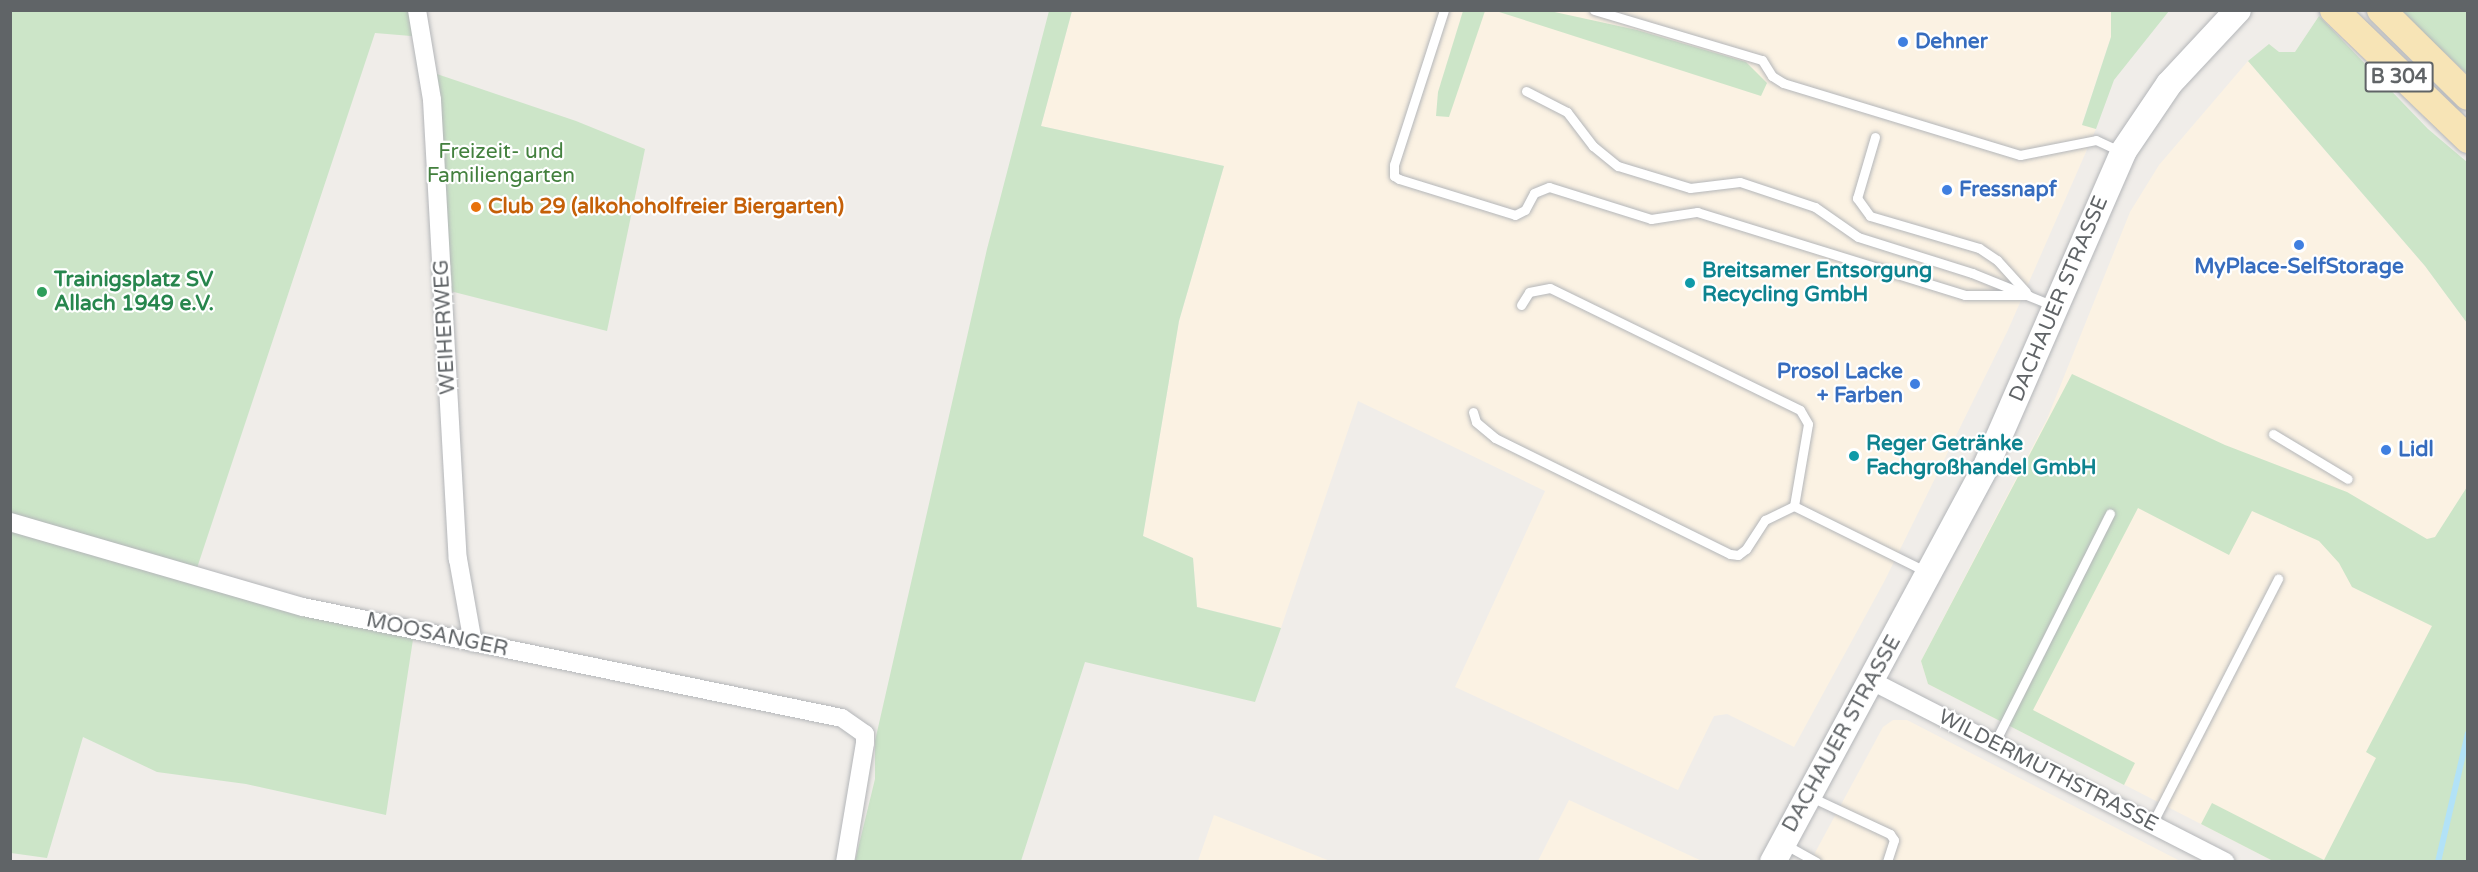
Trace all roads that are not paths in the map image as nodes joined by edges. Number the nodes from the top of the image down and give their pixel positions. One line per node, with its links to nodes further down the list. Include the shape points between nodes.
1 (417, 10): 23 (street, WEIHERWEG, via 432,100 458,559)
2 (1444, 10): 12 (lane, via 1394,165 1394,176 1399,179 1515,215 1525,210 1534,194 1549,187 1651,219 1697,212 1965,295)
3 (1594, 10): 11 (lane, via 1762,60 1772,76 1783,83 2020,155 2096,140)
4 (2238, 10): 11 (main road, DACHAUER STRASSE, via 2169,84)
5 (2334, 10): 10 (main road, B 304)
6 (2381, 10): 8 (main road, B 304)
7 (1526, 91): 12 (lane, via 1568,112 1593,146 1618,166 1690,188 1740,182 1815,207 1858,237)
8 (2468, 96)
9 (1875, 137): 12 (lane, via 1857,198 1870,216 1979,248 1997,260)
10 (2468, 140)
11 (2123, 152): 14 (main road, DACHAUER STRASSE)
12 (2028, 295): 14 (lane)
13 (1521, 305): 18 (lane, via 1529,292 1550,288 1800,410 1808,424)
14 (2056, 307): 21 (main road, DACHAUER STRASSE, via 1987,464)
15 (1473, 412): 18 (lane, via 1476,422 1495,438 1730,554 1738,555 1746,549 1765,520)
16 (2273, 434): 17 (lane)
17 (2348, 479)
18 (1794, 506): 21 (lane)
19 (2110, 513): 25 (lane)
20 (10, 522): 23 (street, MOOSANGER, via 303,607)
21 (1929, 573): 24 (main road, DACHAUER STRASSE)
22 (2278, 579): 27 (lane)
23 (473, 643): 29 (street, MOOSANGER, via 856,724 865,734)
24 (1872, 681): 25 (street, WILDERMUTHSTRASSE); 26 (main road, DACHAUER STRASSE)
25 (1994, 744): 27 (street, WILDERMUTHSTRASSE)
26 (1809, 796): 28 (main road, DACHAUER STRASSE); 31 (lane, via 1890,834 1894,840)
27 (2152, 824): 32 (street, WILDERMUTHSTRASSE)
28 (1778, 852): 30 (lane)
29 (845, 861)
30 (1816, 861)
31 (1887, 861)
32 (2225, 861)

